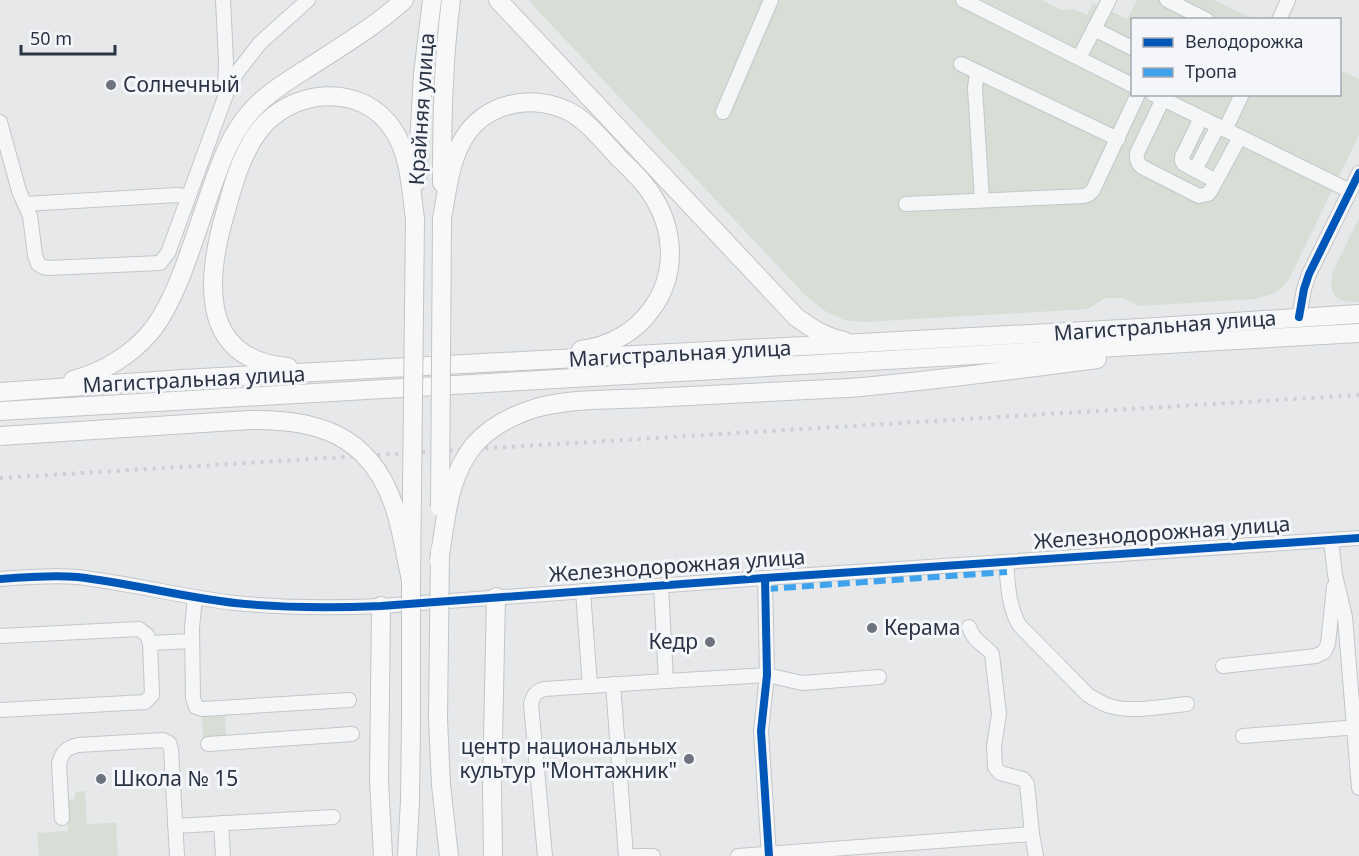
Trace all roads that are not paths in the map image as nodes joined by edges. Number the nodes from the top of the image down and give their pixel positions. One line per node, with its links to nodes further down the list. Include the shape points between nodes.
1 (223, 0): 22 (street)
2 (308, 0): 22 (street, via 260,43)
3 (404, 0): 48 (main road, via 374,25 281,85 241,123 221,161 174,291 141,341 112,364 93,373)
4 (432, 0): 40 (main road, Крайняя улица, via 423,74)
5 (451, 0): 39 (main road, Крайняя улица, via 442,100)
6 (498, 0): 45 (main road, via 796,317 823,334)
7 (771, 0): 25 (street)
8 (963, 0): 12 (street)
9 (1109, 0): 15 (street)
10 (1167, 0): 13 (street)
11 (1288, 0): 14 (street)
12 (990, 6): 17 (street)
13 (1203, 18)
14 (1280, 18)
15 (1094, 29): 16 (street); 17 (street)
16 (1131, 48)
17 (1079, 58): 20 (street)
18 (961, 64): 19 (street)
19 (980, 73): 30 (street); 36 (street, via 975,88)
20 (1131, 84)
21 (1137, 96): 30 (street)
22 (225, 97): 35 (street)
23 (1158, 97): 26 (street); 33 (street, via 1137,153 1138,164 1199,196 1208,194)
24 (1236, 97): 28 (street)
25 (723, 112)
26 (1201, 118): 28 (street); 31 (street, via 1182,157 1184,164)
27 (0, 122): 37 (street)
28 (1222, 128): 29 (street); 31 (street)
29 (1240, 137): 33 (street); 34 (street)
30 (1118, 139): 36 (street, via 1089,194)
31 (1196, 170): 33 (street)
32 (1359, 173): 34 (street)
33 (1216, 181)
34 (1350, 191): 42 (street, via 1310,274)
35 (188, 196): 37 (street); 37 (street, via 165,258 160,263 141,264 43,267 35,255)
36 (982, 200): 38 (street)
37 (25, 204)
38 (906, 204)
39 (442, 218): 46 (main road, via 449,177 461,142 472,127 509,104 540,102 573,114 586,124 644,184 663,217 668,236 669,268 663,292 645,318 620,338 597,348 521,355); 53 (main road, bridge)
40 (415, 219): 47 (main road, via 402,146 384,118 357,100 315,97 289,105 259,131 235,181 214,260 215,310 221,327 242,353 282,367 348,365); 58 (main road, bridge)
41 (1359, 315): 42 (main road, Магистральная улица)
42 (1299, 317): 45 (main road, Магистральная улица)
43 (1359, 333): 44 (main road, Магистральная улица)
44 (1224, 341): 49 (main road, Магистральная улица); 53 (main road, bridge, via 924,382 538,407 516,415 476,443 459,469 448,504)
45 (863, 344): 46 (main road, Магистральная улица)
46 (469, 365): 47 (main road, Магистральная улица)
47 (394, 369): 48 (main road, Магистральная улица)
48 (8, 391)
49 (0, 411)
50 (0, 436): 58 (main road, bridge, via 250,420 289,421 332,432 368,458 387,489)
51 (1359, 538): 52 (street, Железнодорожная улица)
52 (1331, 540): 54 (street, Железнодорожная улица); 55 (street)
53 (440, 561): 92 (main road, bridge, via 438,719)
54 (1006, 562): 56 (street, Железнодорожная улица); 75 (street, via 1014,618 1088,695 1099,702 1130,709)
55 (1335, 575): 68 (street, via 1329,644 1324,652); 77 (street, via 1346,617)
56 (765, 578): 59 (street, Железнодорожная улица); 69 (street)
57 (0, 579): 61 (street, Железнодорожная улица, via 75,577)
58 (411, 580): 91 (main road, bridge)
59 (661, 586): 60 (street, Железнодорожная улица); 71 (street)
60 (583, 591): 62 (street, Железнодорожная улица); 73 (street)
61 (195, 597): 63 (street, Железнодорожная улица, via 307,608); 66 (street)
62 (496, 597): 63 (street, Железнодорожная улица); 93 (main road)
63 (381, 606): 90 (main road, via 379,781)
64 (969, 627): 86 (street, via 975,640 988,649 994,660 999,714 995,767 1027,784)
65 (0, 636): 67 (street, via 139,629 147,634)
66 (191, 641): 67 (street); 74 (street, via 196,707)
67 (150, 643): 76 (street, via 152,695 145,702)
68 (1223, 666)
69 (767, 675): 70 (street, via 802,683); 71 (street); 87 (street, via 760,731)
70 (879, 678)
71 (666, 681): 72 (street)
72 (613, 684): 73 (street); 95 (street)
73 (590, 686): 94 (street, via 544,688 532,697)
74 (349, 700)
75 (1187, 704)
76 (0, 710)
77 (1356, 727): 79 (street); 81 (street)
78 (351, 734): 80 (street)
79 (1243, 736)
80 (208, 744)
81 (1359, 789)
82 (333, 817): 84 (street)
83 (62, 818): 85 (street, via 59,765 65,750 78,745 159,740 169,743 171,749)
84 (221, 823): 85 (street); 89 (street)
85 (175, 826): 88 (street)
86 (1032, 834): 87 (street); 99 (street)
87 (769, 855): 98 (street)
88 (177, 856)
89 (223, 856)
90 (383, 856)
91 (407, 856)
92 (449, 856)
93 (494, 856)
94 (545, 856)
95 (626, 856)
96 (635, 856): 97 (street)
97 (653, 856)
98 (738, 856)
99 (1036, 856)

